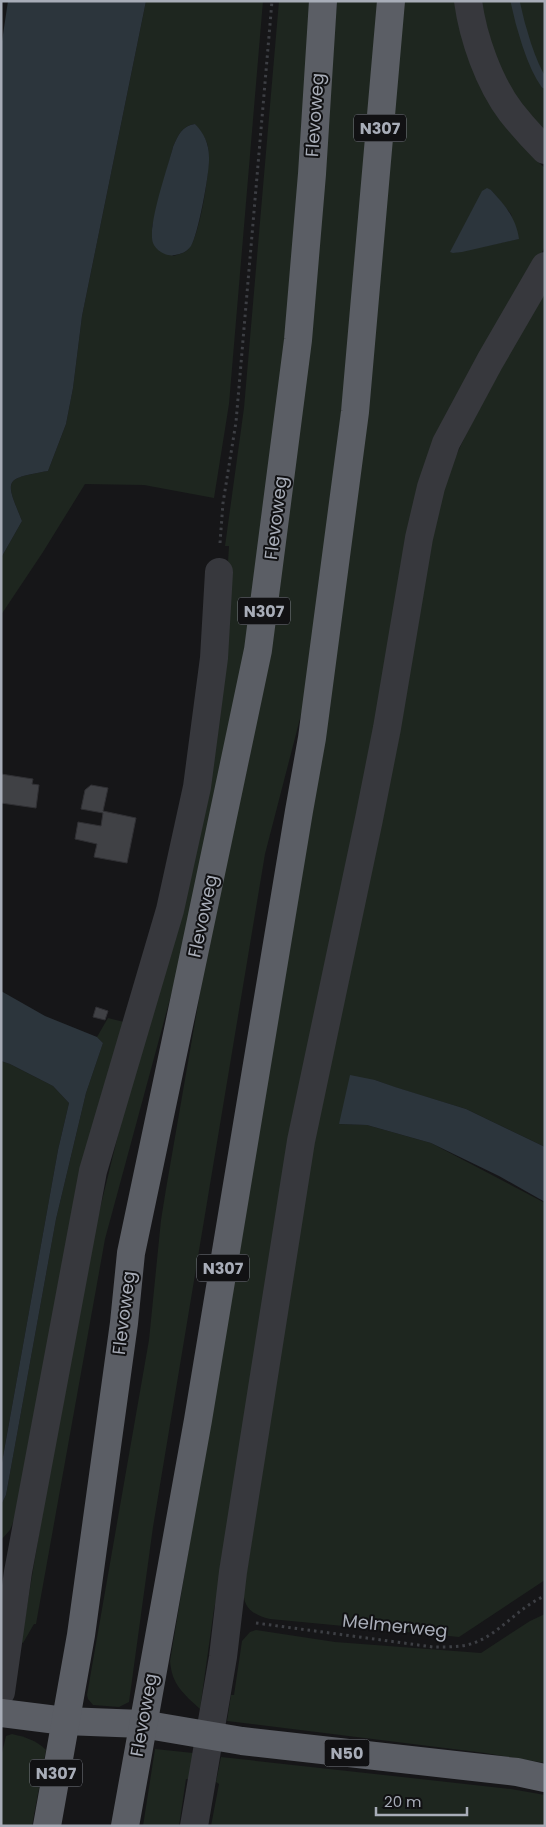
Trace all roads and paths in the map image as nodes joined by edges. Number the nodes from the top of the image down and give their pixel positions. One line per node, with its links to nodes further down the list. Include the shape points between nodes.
1 (272, 1): 7 (path, via 236,422 223,503)
2 (323, 1): 13 (highway, Flevoweg / N307, via 298,340 258,650 131,1253 81,1635)
3 (391, 1): 14 (highway, Flevoweg / N307, via 355,412 312,738 198,1420)
4 (468, 1): 5 (street, via 482,58 494,83 510,111)
5 (545, 150)
6 (545, 266): 10 (street, via 446,444 419,538 371,810 301,1141)
7 (219, 572): 8 (street, Flevoweg, via 214,658 197,787 170,910 93,1171)
8 (10, 1571): 11 (street, Flevoweg)
9 (545, 1596): 10 (path, Melmerweg, via 482,1639 462,1646 433,1647)
10 (228, 1620): 15 (street)
11 (1, 1692)
12 (1, 1713): 13 (highway, N50)
13 (65, 1721): 14 (highway, N50); 17 (highway, Flevoweg / N307)
14 (142, 1724): 15 (highway, N50); 18 (highway, Flevoweg / N307)
15 (210, 1736): 16 (highway, N50); 19 (street)
16 (545, 1778)
17 (47, 1826)
18 (125, 1826)
19 (194, 1826)

